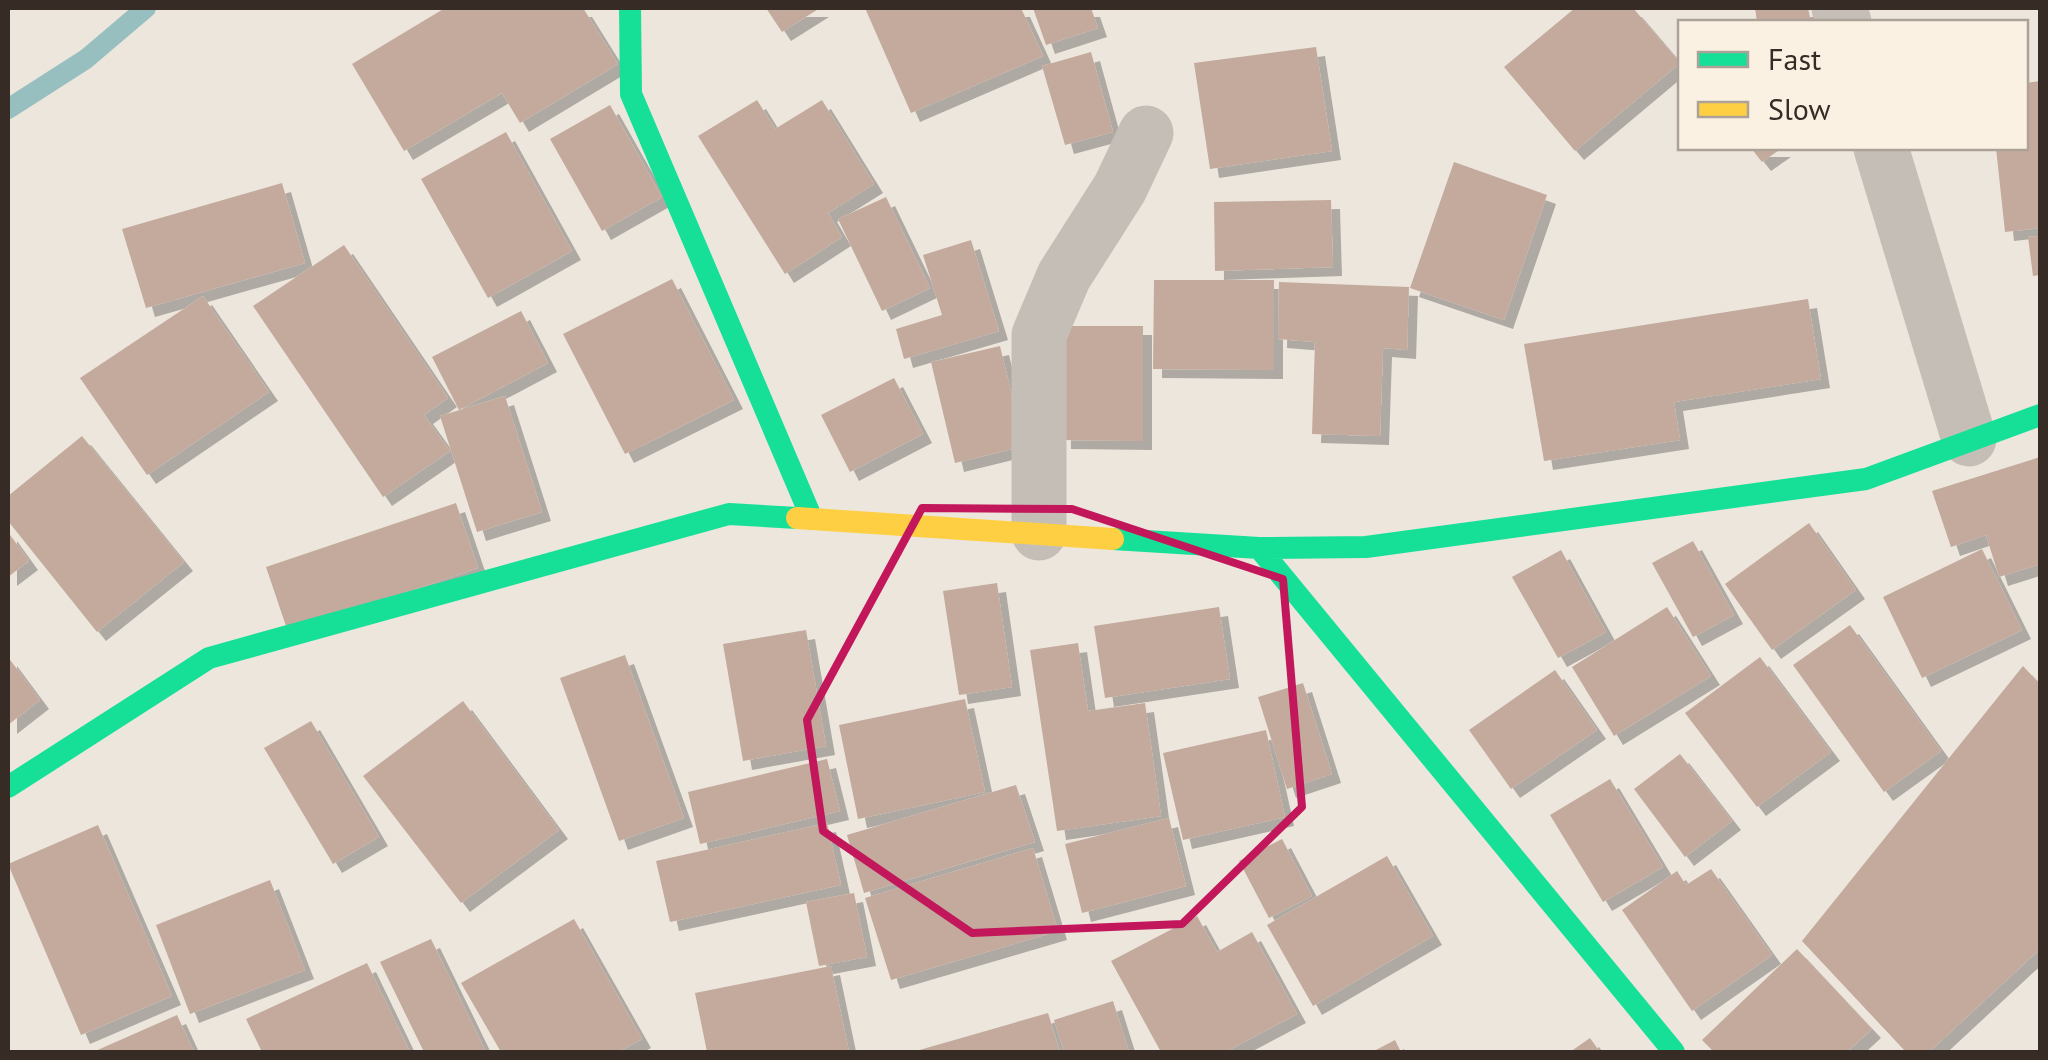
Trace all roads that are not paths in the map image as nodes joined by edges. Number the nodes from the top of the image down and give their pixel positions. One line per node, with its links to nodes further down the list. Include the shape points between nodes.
1 (630, 8): 6 (street, via 631,94)
2 (1146, 132): 7 (street, via 1038,335)
3 (1882, 150): 5 (street)
4 (2040, 415): 5 (street)
5 (1969, 439): 8 (street, via 1866,479 1366,547)
6 (812, 519): 7 (street); 9 (street, via 730,514 209,658)
7 (1039, 533): 8 (street)
8 (1259, 548): 10 (street)
9 (8, 788)
10 (1674, 1052)

